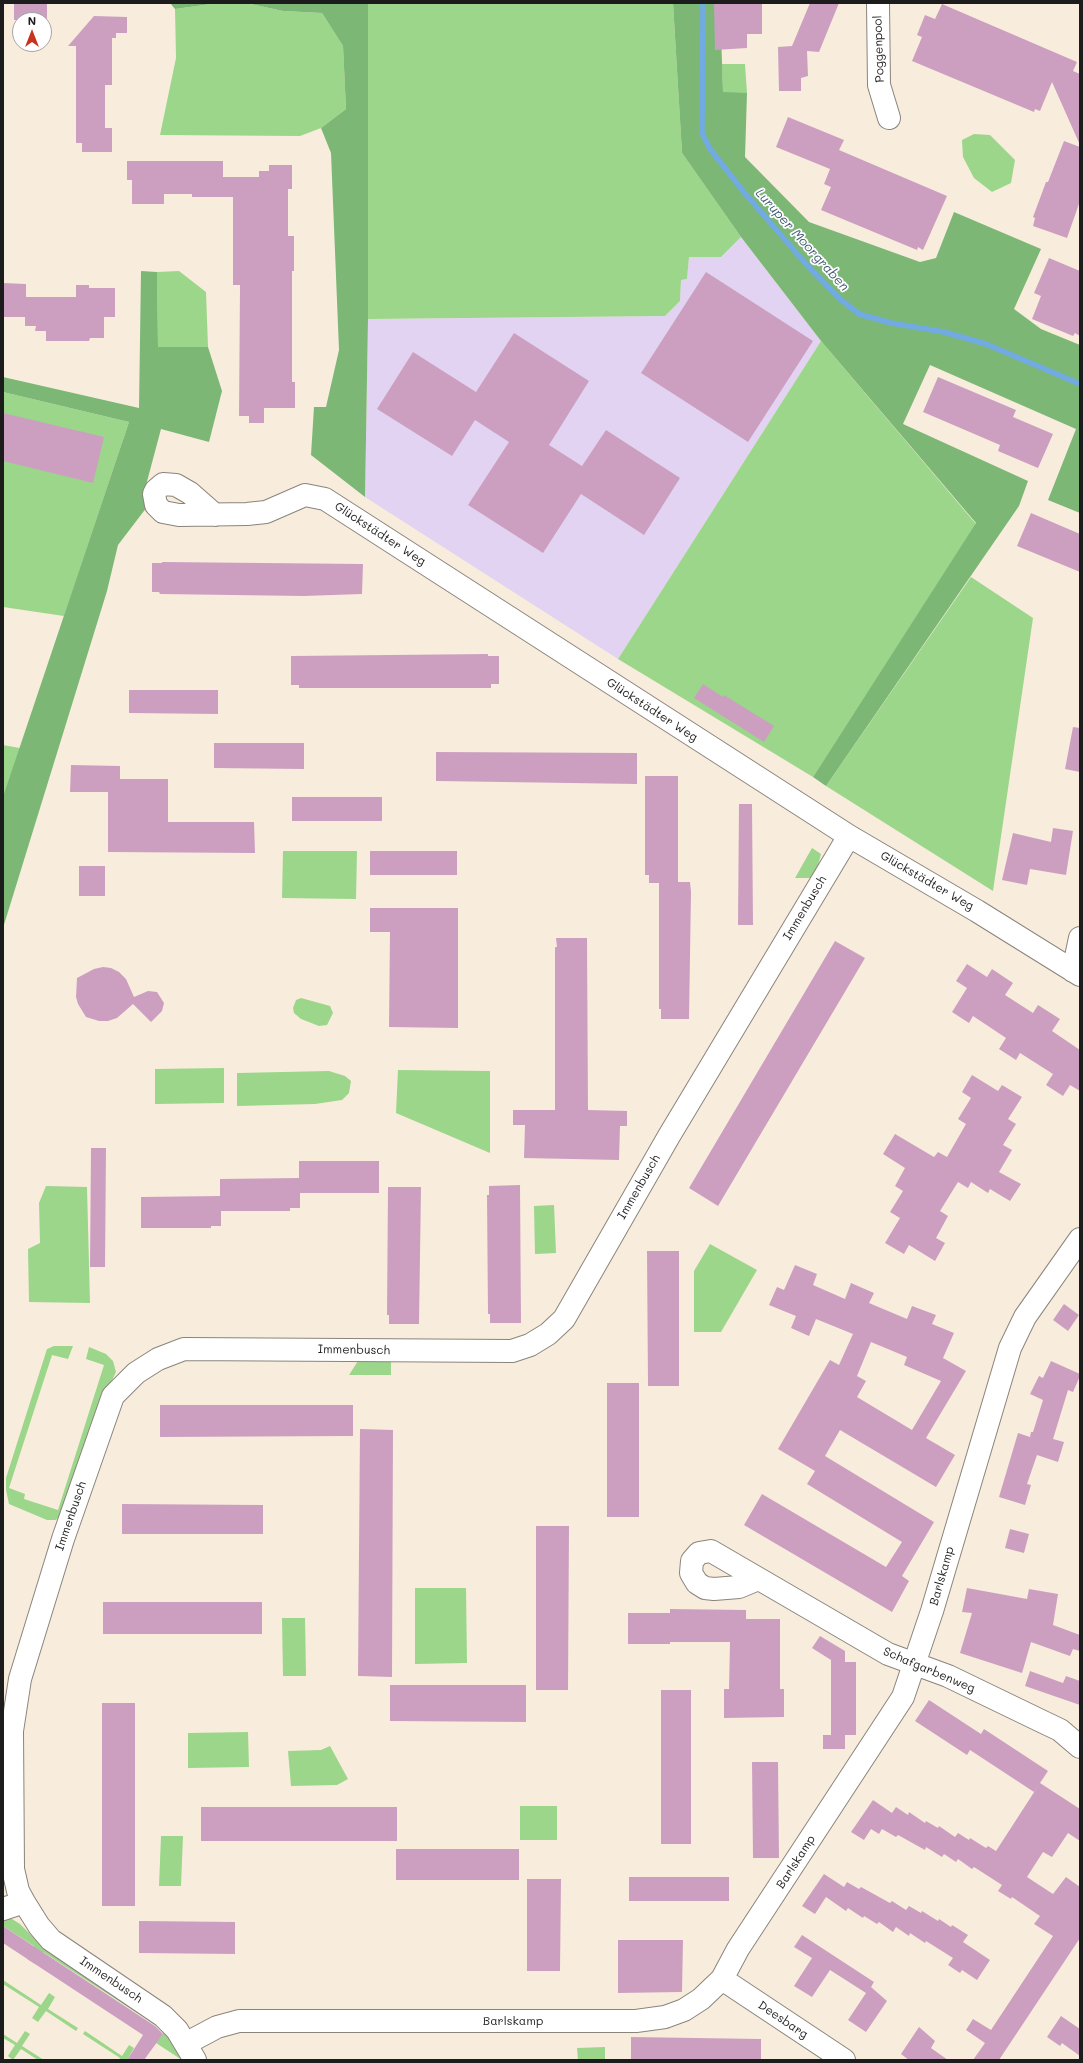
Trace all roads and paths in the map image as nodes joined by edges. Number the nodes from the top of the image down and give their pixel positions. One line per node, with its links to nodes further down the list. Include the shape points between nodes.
1 (878, 3): 2 (street, Poggenpool, via 879,85)
2 (889, 118)
3 (215, 514): 4 (street, Glückstädter Weg, via 266,512 305,495 325,499)
4 (849, 836): 6 (street, Glückstädter Weg); 11 (street, Immenbusch, via 673,1129 564,1319 548,1334 530,1345 512,1351 184,1350 158,1359 136,1373 114,1396 63,1539 20,1679 12,1731 13,1869 18,1891)
5 (1080, 938): 6 (street)
6 (1076, 973)
7 (1080, 1239): 9 (street, Barlskamp, via 1025,1317 1010,1348)
8 (758, 1579): 9 (street, Schafgarbenweg, via 888,1654)
9 (915, 1664): 10 (street, Schafgarbenweg, via 948,1676 1060,1730); 13 (street, Barlskamp, via 903,1697 738,1949)
10 (1080, 1747)
11 (24, 1902): 12 (street); 14 (street, Immenbusch, via 51,1940 163,2016)
12 (3, 1909)
13 (722, 1979): 14 (street, Barlskamp, via 701,1999 684,2010 652,2019 239,2022 217,2027); 15 (street, Deesbarg)
14 (191, 2052)
15 (844, 2060)

